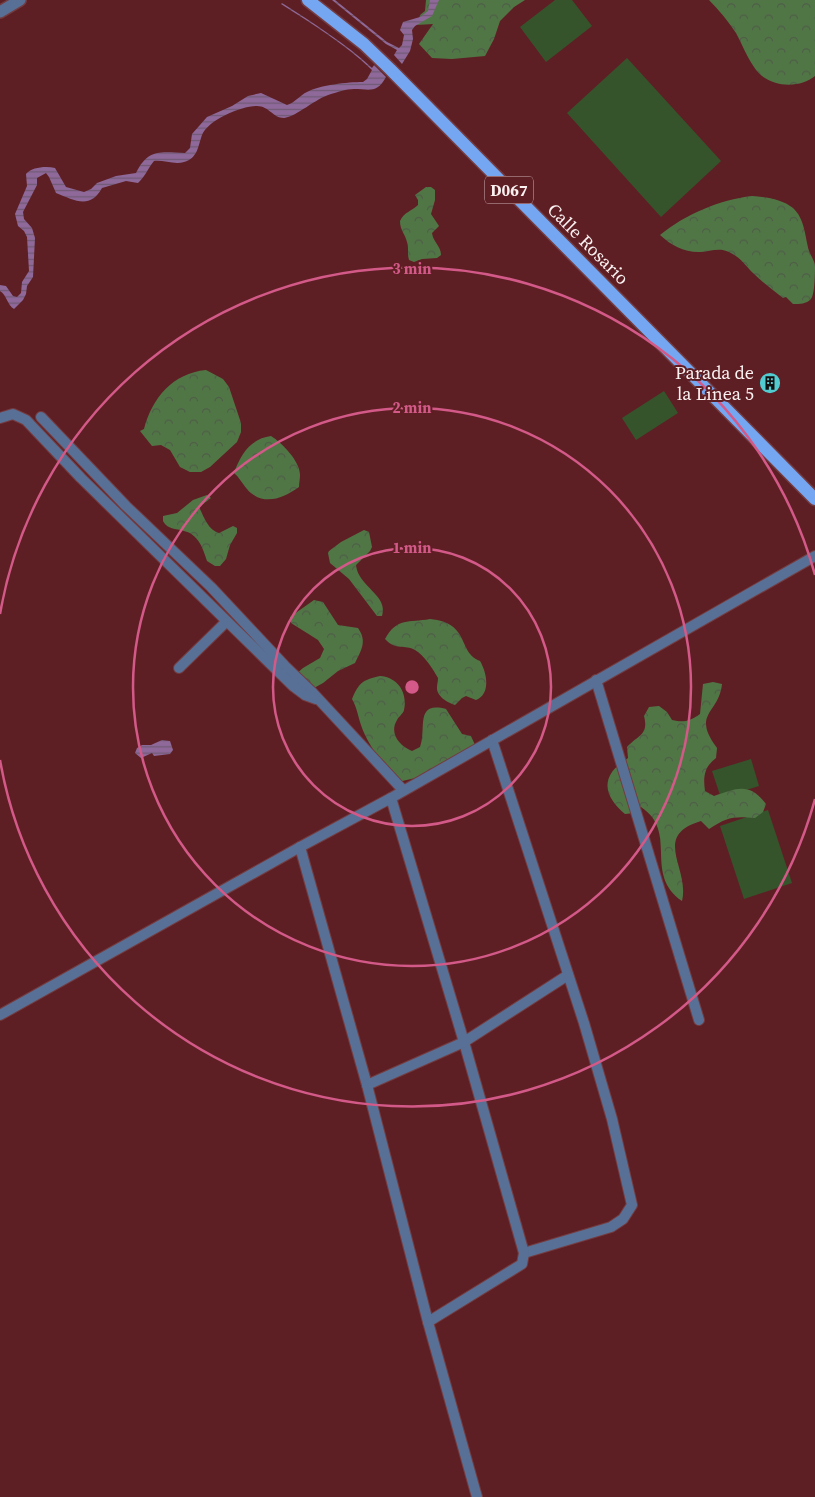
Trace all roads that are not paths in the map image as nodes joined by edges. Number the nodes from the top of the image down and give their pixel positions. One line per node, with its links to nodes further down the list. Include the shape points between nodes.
1 (20, 0): 3 (street)
2 (308, 0): 6 (main road, Calle Rosario / D067, via 390,69)
3 (0, 12)
4 (41, 417): 11 (street)
5 (0, 418): 8 (street, via 13,414 26,420)
6 (815, 499)
7 (815, 556): 10 (street)
8 (226, 622): 9 (street); 11 (street, via 293,686)
9 (179, 668)
10 (596, 680): 12 (street); 18 (street)
11 (321, 702): 13 (street)
12 (492, 740): 13 (street); 16 (street)
13 (403, 790): 14 (street)
14 (391, 798): 15 (street); 19 (street)
15 (300, 847): 17 (street); 20 (street)
16 (568, 975): 19 (street); 21 (street, via 612,1119 632,1205 623,1219 611,1227)
17 (0, 1015)
18 (700, 1020)
19 (464, 1042): 20 (street); 21 (street)
20 (366, 1085): 22 (street)
21 (524, 1253): 22 (street, via 522,1264)
22 (428, 1322): 23 (street)
23 (477, 1497)

